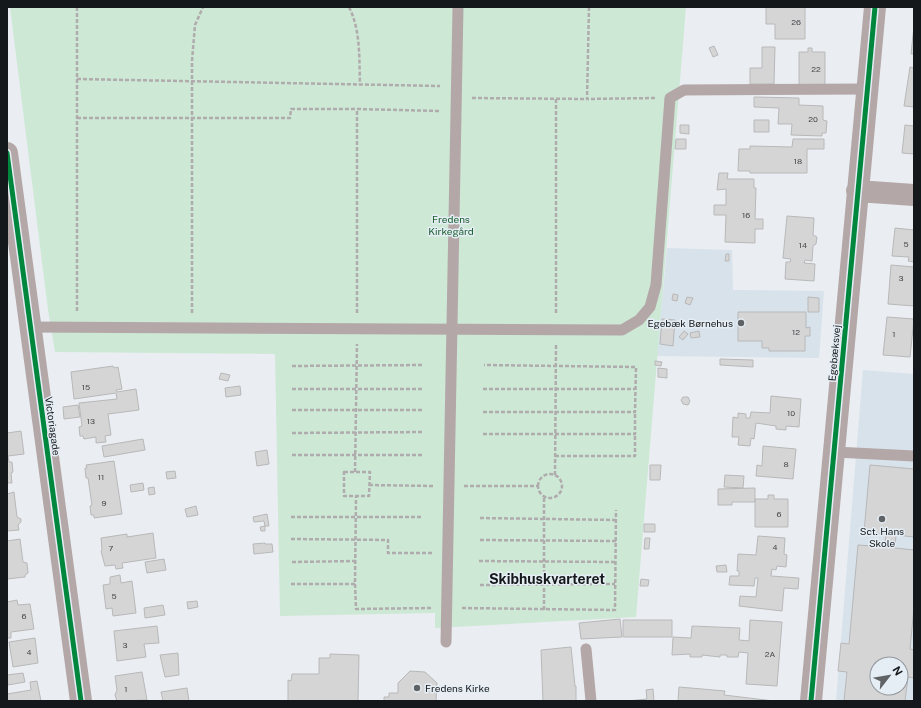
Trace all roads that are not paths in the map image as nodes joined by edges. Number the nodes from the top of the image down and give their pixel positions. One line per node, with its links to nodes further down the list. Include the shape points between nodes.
1 (458, 7): 8 (lane)
2 (875, 7): 3 (street, Egebæksvej)
3 (867, 89): 5 (street, Egebæksvej); 8 (lane, via 684,90 670,98 656,285 650,307 639,320 622,330)
4 (7, 153): 7 (street, Victoriagade)
5 (857, 191): 6 (street); 9 (street, Egebæksvej)
6 (914, 195)
7 (30, 327): 8 (lane); 13 (street, Victoriagade)
8 (453, 328): 11 (lane)
9 (835, 452): 10 (lane); 15 (street, Egebæksvej)
10 (914, 456)
11 (446, 642)
12 (586, 649): 14 (lane)
13 (81, 701)
14 (591, 701)
15 (812, 701)

